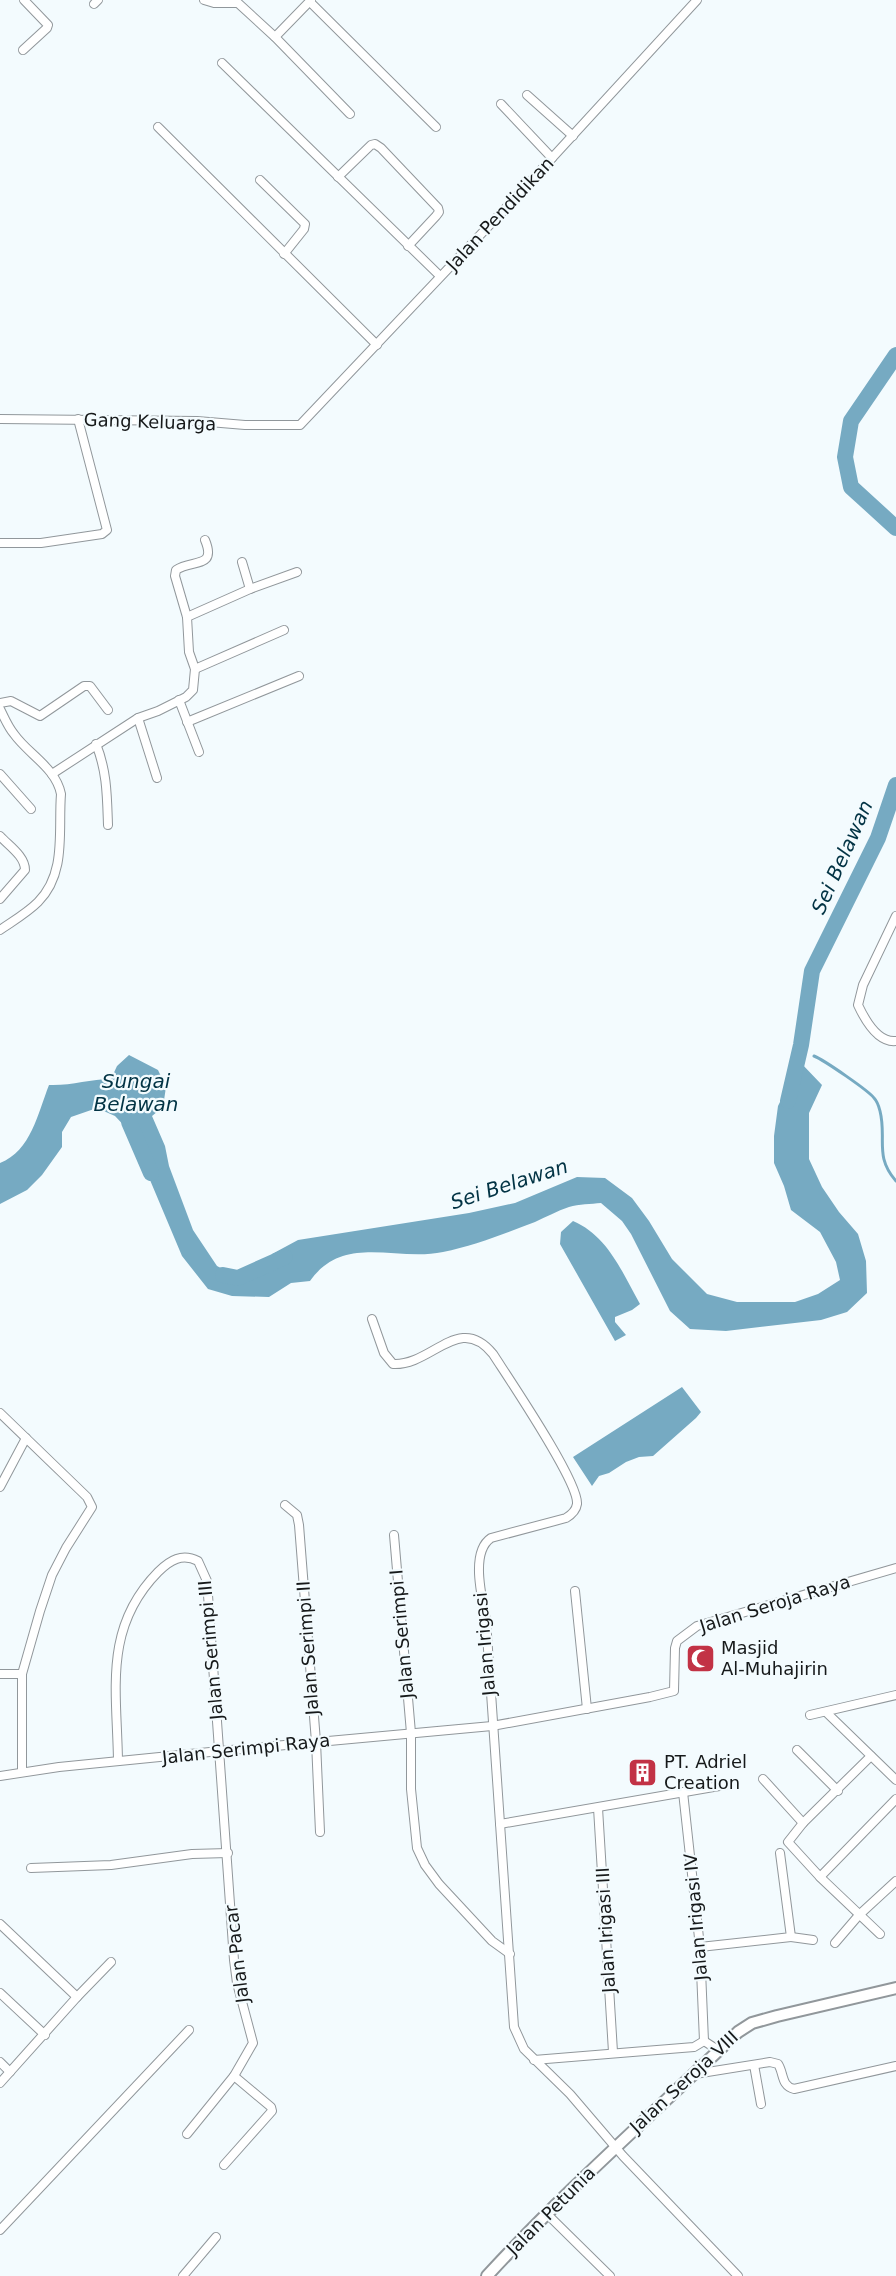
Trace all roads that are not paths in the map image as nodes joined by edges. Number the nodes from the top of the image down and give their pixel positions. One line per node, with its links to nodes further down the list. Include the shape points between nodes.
1 (24, 0): 6 (street, via 48,25)
2 (204, 0): 5 (street, via 238,3)
3 (697, 0): 13 (street, Jalan Pendidikan)
4 (310, 1): 5 (street); 11 (street)
5 (275, 37): 10 (street)
6 (22, 50)
7 (222, 63): 15 (street)
8 (527, 95): 13 (street)
9 (501, 104): 14 (street)
10 (350, 114)
11 (436, 127)
12 (158, 128): 18 (street)
13 (573, 136): 14 (street, Jalan Pendidikan)
14 (552, 158): 19 (street, Jalan Pendidikan)
15 (338, 177): 17 (street); 17 (street, via 371,145 381,148 438,208 436,216)
16 (260, 180): 18 (street, via 305,224)
17 (408, 246): 19 (street)
18 (284, 254): 20 (street)
19 (440, 276): 20 (street, Jalan Pendidikan)
20 (378, 345): 23 (street, Jalan Pendidikan)
21 (0, 419): 22 (street, Gang Keluarga)
22 (78, 419): 23 (street, Gang Keluarga); 25 (street, via 107,530 40,543)
23 (300, 425)
24 (205, 540): 29 (street, via 209,556 176,570)
25 (0, 543)
26 (242, 562): 28 (street)
27 (297, 572): 28 (street)
28 (250, 589): 29 (street)
29 (187, 617): 31 (street, via 188,645)
30 (284, 630): 31 (street)
31 (195, 669): 33 (street, via 193,690)
32 (299, 676): 38 (street)
33 (179, 700): 37 (street); 38 (street)
34 (0, 703): 36 (street, via 11,701 37,716 90,686)
35 (0, 709): 42 (street, via 13,734)
36 (108, 710)
37 (138, 718): 39 (street); 43 (street)
38 (187, 722): 40 (street)
39 (96, 744): 42 (street); 45 (street, via 107,782)
40 (199, 753)
41 (0, 774): 44 (street)
42 (52, 774): 49 (street, via 61,794 60,858 55,876 40,901)
43 (157, 778)
44 (31, 809)
45 (108, 825)
46 (0, 836): 47 (street, via 26,866)
47 (0, 899)
48 (896, 916): 50 (street, via 858,1005 875,1032)
49 (0, 930)
50 (896, 1041)
51 (372, 1319): 65 (street, Jalan Irigasi, via 384,1353 393,1364 404,1364 456,1340 472,1337 484,1343 575,1492 577,1504 573,1514 491,1538 480,1551)
52 (0, 1413): 53 (street)
53 (26, 1438): 54 (street); 60 (street, via 93,1507 52,1575)
54 (0, 1487)
55 (285, 1505): 67 (street, Jalan Serimpi II, via 297,1515 299,1525)
56 (394, 1535): 66 (street, Jalan Serimpi I)
57 (896, 1568): 62 (street, Jalan Seroja Raya, via 698,1626 677,1641 674,1690)
58 (575, 1591): 62 (street)
59 (0, 1674): 60 (street)
60 (22, 1674): 72 (street)
61 (896, 1695): 63 (street)
62 (587, 1709): 65 (street, Jalan Seroja Raya)
63 (827, 1713): 64 (street); 70 (street)
64 (810, 1715)
65 (492, 1726): 66 (street, Jalan Serimpi Raya); 82 (street, Jalan Irigasi)
66 (411, 1733): 67 (street, Jalan Serimpi Raya); 96 (street, Jalan Serimpi I, via 417,1848 439,1884 492,1941)
67 (316, 1742): 69 (street, Jalan Serimpi Raya); 83 (street, Jalan Serimpi II)
68 (797, 1750): 77 (street)
69 (220, 1751): 71 (street, Jalan Serimpi Raya); 71 (street, Jalan Serimpi III, via 207,1581 198,1561 190,1557 172,1559 166,1564 143,1589 126,1619 116,1654); 84 (street, Jalan Pacar)
70 (871, 1756): 75 (street); 77 (street)
71 (118, 1761): 72 (street, Jalan Serimpi Raya)
72 (22, 1772): 73 (street, Jalan Serimpi Raya)
73 (0, 1776)
74 (763, 1779): 81 (street)
75 (896, 1780)
76 (725, 1785): 78 (street)
77 (838, 1791): 81 (street)
78 (683, 1792): 80 (street); 95 (street, Jalan Irigasi IV)
79 (896, 1799): 87 (street)
80 (598, 1808): 82 (street); 105 (street, Jalan Irigasi III)
81 (803, 1823): 87 (street, via 788,1842)
82 (500, 1824): 96 (street, Jalan Irigasi)
83 (320, 1832)
84 (228, 1853): 86 (street, via 111,1865); 112 (street, Jalan Pacar, via 237,1983 253,2043)
85 (780, 1853): 92 (street)
86 (31, 1868)
87 (820, 1877): 89 (street)
88 (896, 1881): 89 (street)
89 (859, 1914): 91 (street); 94 (street)
90 (0, 1924): 100 (street)
91 (880, 1934)
92 (791, 1937): 93 (street); 95 (street)
93 (813, 1940)
94 (835, 1943)
95 (700, 1947): 103 (street, Jalan Irigasi IV)
96 (510, 1954): 106 (street, Jalan Irigasi, via 514,2027)
97 (111, 1962): 100 (street)
98 (896, 1988): 104 (street, Jalan Seroja VIII, via 752,2023)
99 (0, 1994): 102 (street)
100 (77, 1997): 102 (street)
101 (189, 2030): 119 (street)
102 (45, 2036): 110 (street)
103 (704, 2041): 104 (street); 105 (street, via 694,2047)
104 (718, 2050): 111 (street, Jalan Seroja VIII)
105 (613, 2052): 106 (street)
106 (534, 2060): 116 (street, Jalan Irigasi)
107 (0, 2062): 110 (street)
108 (754, 2065): 109 (street, via 778,2064 784,2083 794,2089); 111 (street); 114 (street)
109 (896, 2066)
110 (10, 2072): 113 (street)
111 (693, 2075): 116 (street, Jalan Seroja VIII)
112 (234, 2076): 115 (street, Jalan Pacar); 117 (street, via 272,2111)
113 (0, 2084)
114 (761, 2104)
115 (187, 2134)
116 (615, 2146): 118 (street, Jalan Petunia); 124 (street, Jalan Irigasi)
117 (224, 2165)
118 (547, 2214): 122 (street, Jalan Petunia); 123 (street)
119 (0, 2230)
120 (216, 2237): 121 (street)
121 (183, 2276)
122 (487, 2276)
123 (610, 2276)
124 (738, 2276)

